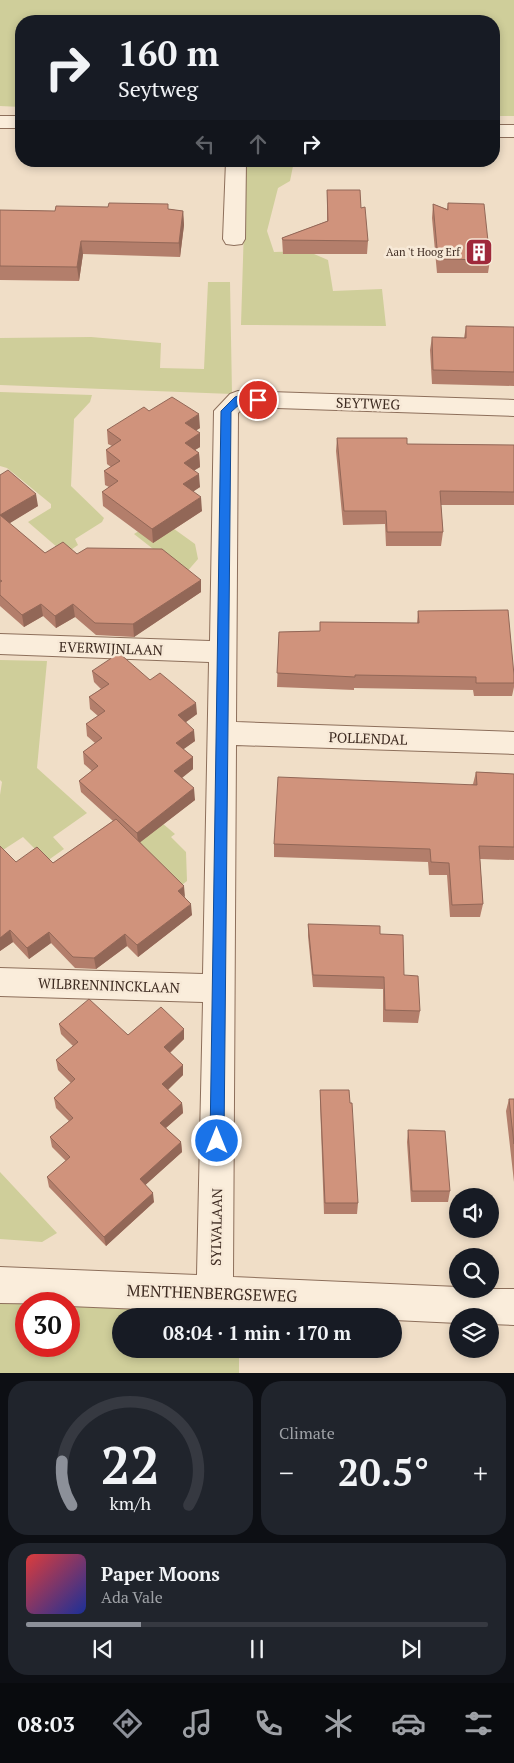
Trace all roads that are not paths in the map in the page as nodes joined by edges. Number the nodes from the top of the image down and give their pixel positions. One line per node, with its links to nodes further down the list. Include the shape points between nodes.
1 (0, 122): 2 (street)
2 (15, 122)
3 (500, 131): 4 (street)
4 (514, 131)
5 (236, 167): 6 (street)
6 (234, 240)
7 (514, 408): 8 (street, SEYTWEG, via 238,399)
8 (226, 411): 10 (street, SYLVALAAN)
9 (0, 644): 10 (street, EVERWIJNLAAN)
10 (223, 652): 11 (street, SYLVALAAN)
11 (222, 733): 12 (street, POLLENDAL); 14 (street, SYLVALAAN)
12 (514, 743)
13 (0, 982): 14 (street, WILBRENNINCKLAAN)
14 (218, 988): 16 (street, SYLVALAAN)
15 (0, 1285): 16 (street, MENTHENBERGSEWEG)
16 (215, 1293): 17 (street, MENTHENBERGSEWEG)
17 (514, 1307)

